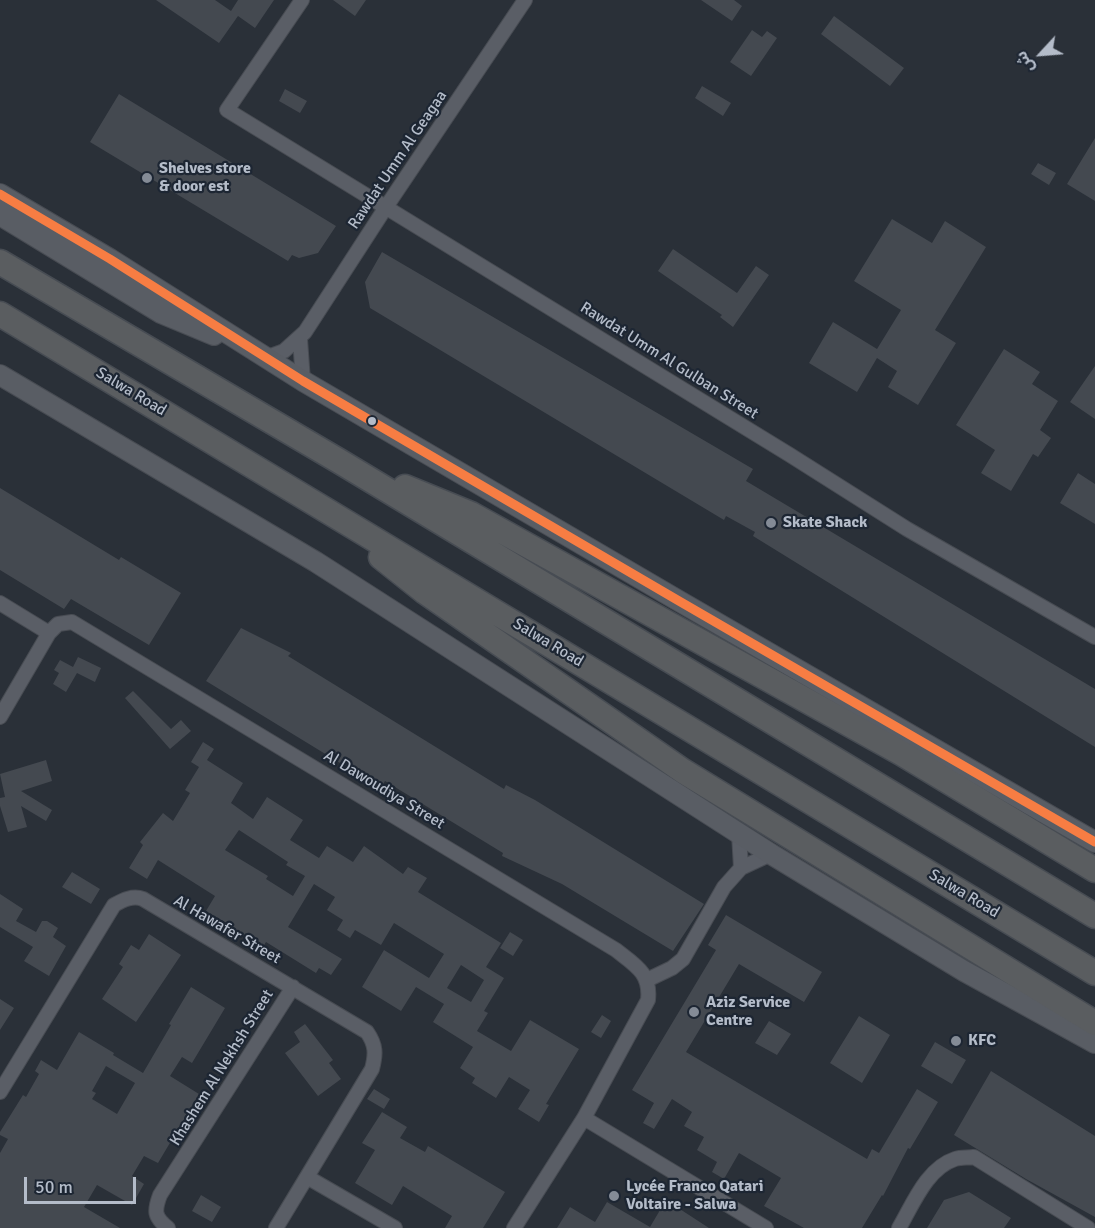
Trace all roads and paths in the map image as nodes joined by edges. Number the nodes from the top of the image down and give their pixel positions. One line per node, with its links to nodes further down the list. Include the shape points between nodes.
1 (302, 0): 4 (street, Rawdat Umm Al Gulban Street, via 227,110)
2 (525, 0): 4 (street, Rawdat Umm Al Geagaa)
3 (0, 194): 9 (main road)
4 (386, 207): 8 (street, Rawdat Umm Al Geagaa); 17 (street, Rawdat Umm Al Gulban Street, via 907,529)
5 (0, 215): 9 (main road, via 161,313)
6 (0, 262): 13 (highway)
7 (0, 314): 14 (highway, Salwa Road)
8 (300, 339): 10 (street); 12 (street)
9 (243, 344): 10 (main road)
10 (265, 358): 12 (main road)
11 (0, 375): 19 (main road, via 316,562)
12 (303, 381): 20 (main road, via 707,618)
13 (339, 461): 23 (highway, via 471,514 901,753); 24 (highway)
14 (309, 499): 25 (highway, Salwa Road); 28 (highway, via 425,592 683,771)
15 (0, 603): 16 (street)
16 (49, 633): 18 (street); 26 (street, Al Dawoudiya Street, via 58,624 72,622 616,950 638,967)
17 (1095, 638)
18 (0, 717)
19 (739, 834): 21 (main road); 22 (street)
20 (1092, 837)
21 (771, 854): 22 (street); 29 (main road, via 964,971)
22 (741, 868): 26 (street, via 724,887 683,959)
23 (1095, 870)
24 (1095, 916)
25 (1095, 973)
26 (647, 980): 31 (street, via 648,1000)
27 (293, 987): 30 (street, Al Hawafer Street, via 143,899 126,899 114,905); 32 (street, Al Hawafer Street, via 367,1032 374,1042 376,1056); 33 (street, Khashem Al Nekhsh Street, via 160,1195 155,1208 159,1221)
28 (1095, 1023)
29 (1095, 1043)
30 (0, 1092)
31 (584, 1118): 36 (street); 37 (street)
32 (307, 1178): 34 (street, Al Hawafer Street); 35 (street)
33 (168, 1228)
34 (276, 1228)
35 (395, 1228)
36 (514, 1228)
37 (766, 1228)
38 (899, 1228): 39 (street, via 929,1178 957,1158 974,1157)
39 (1088, 1228)

